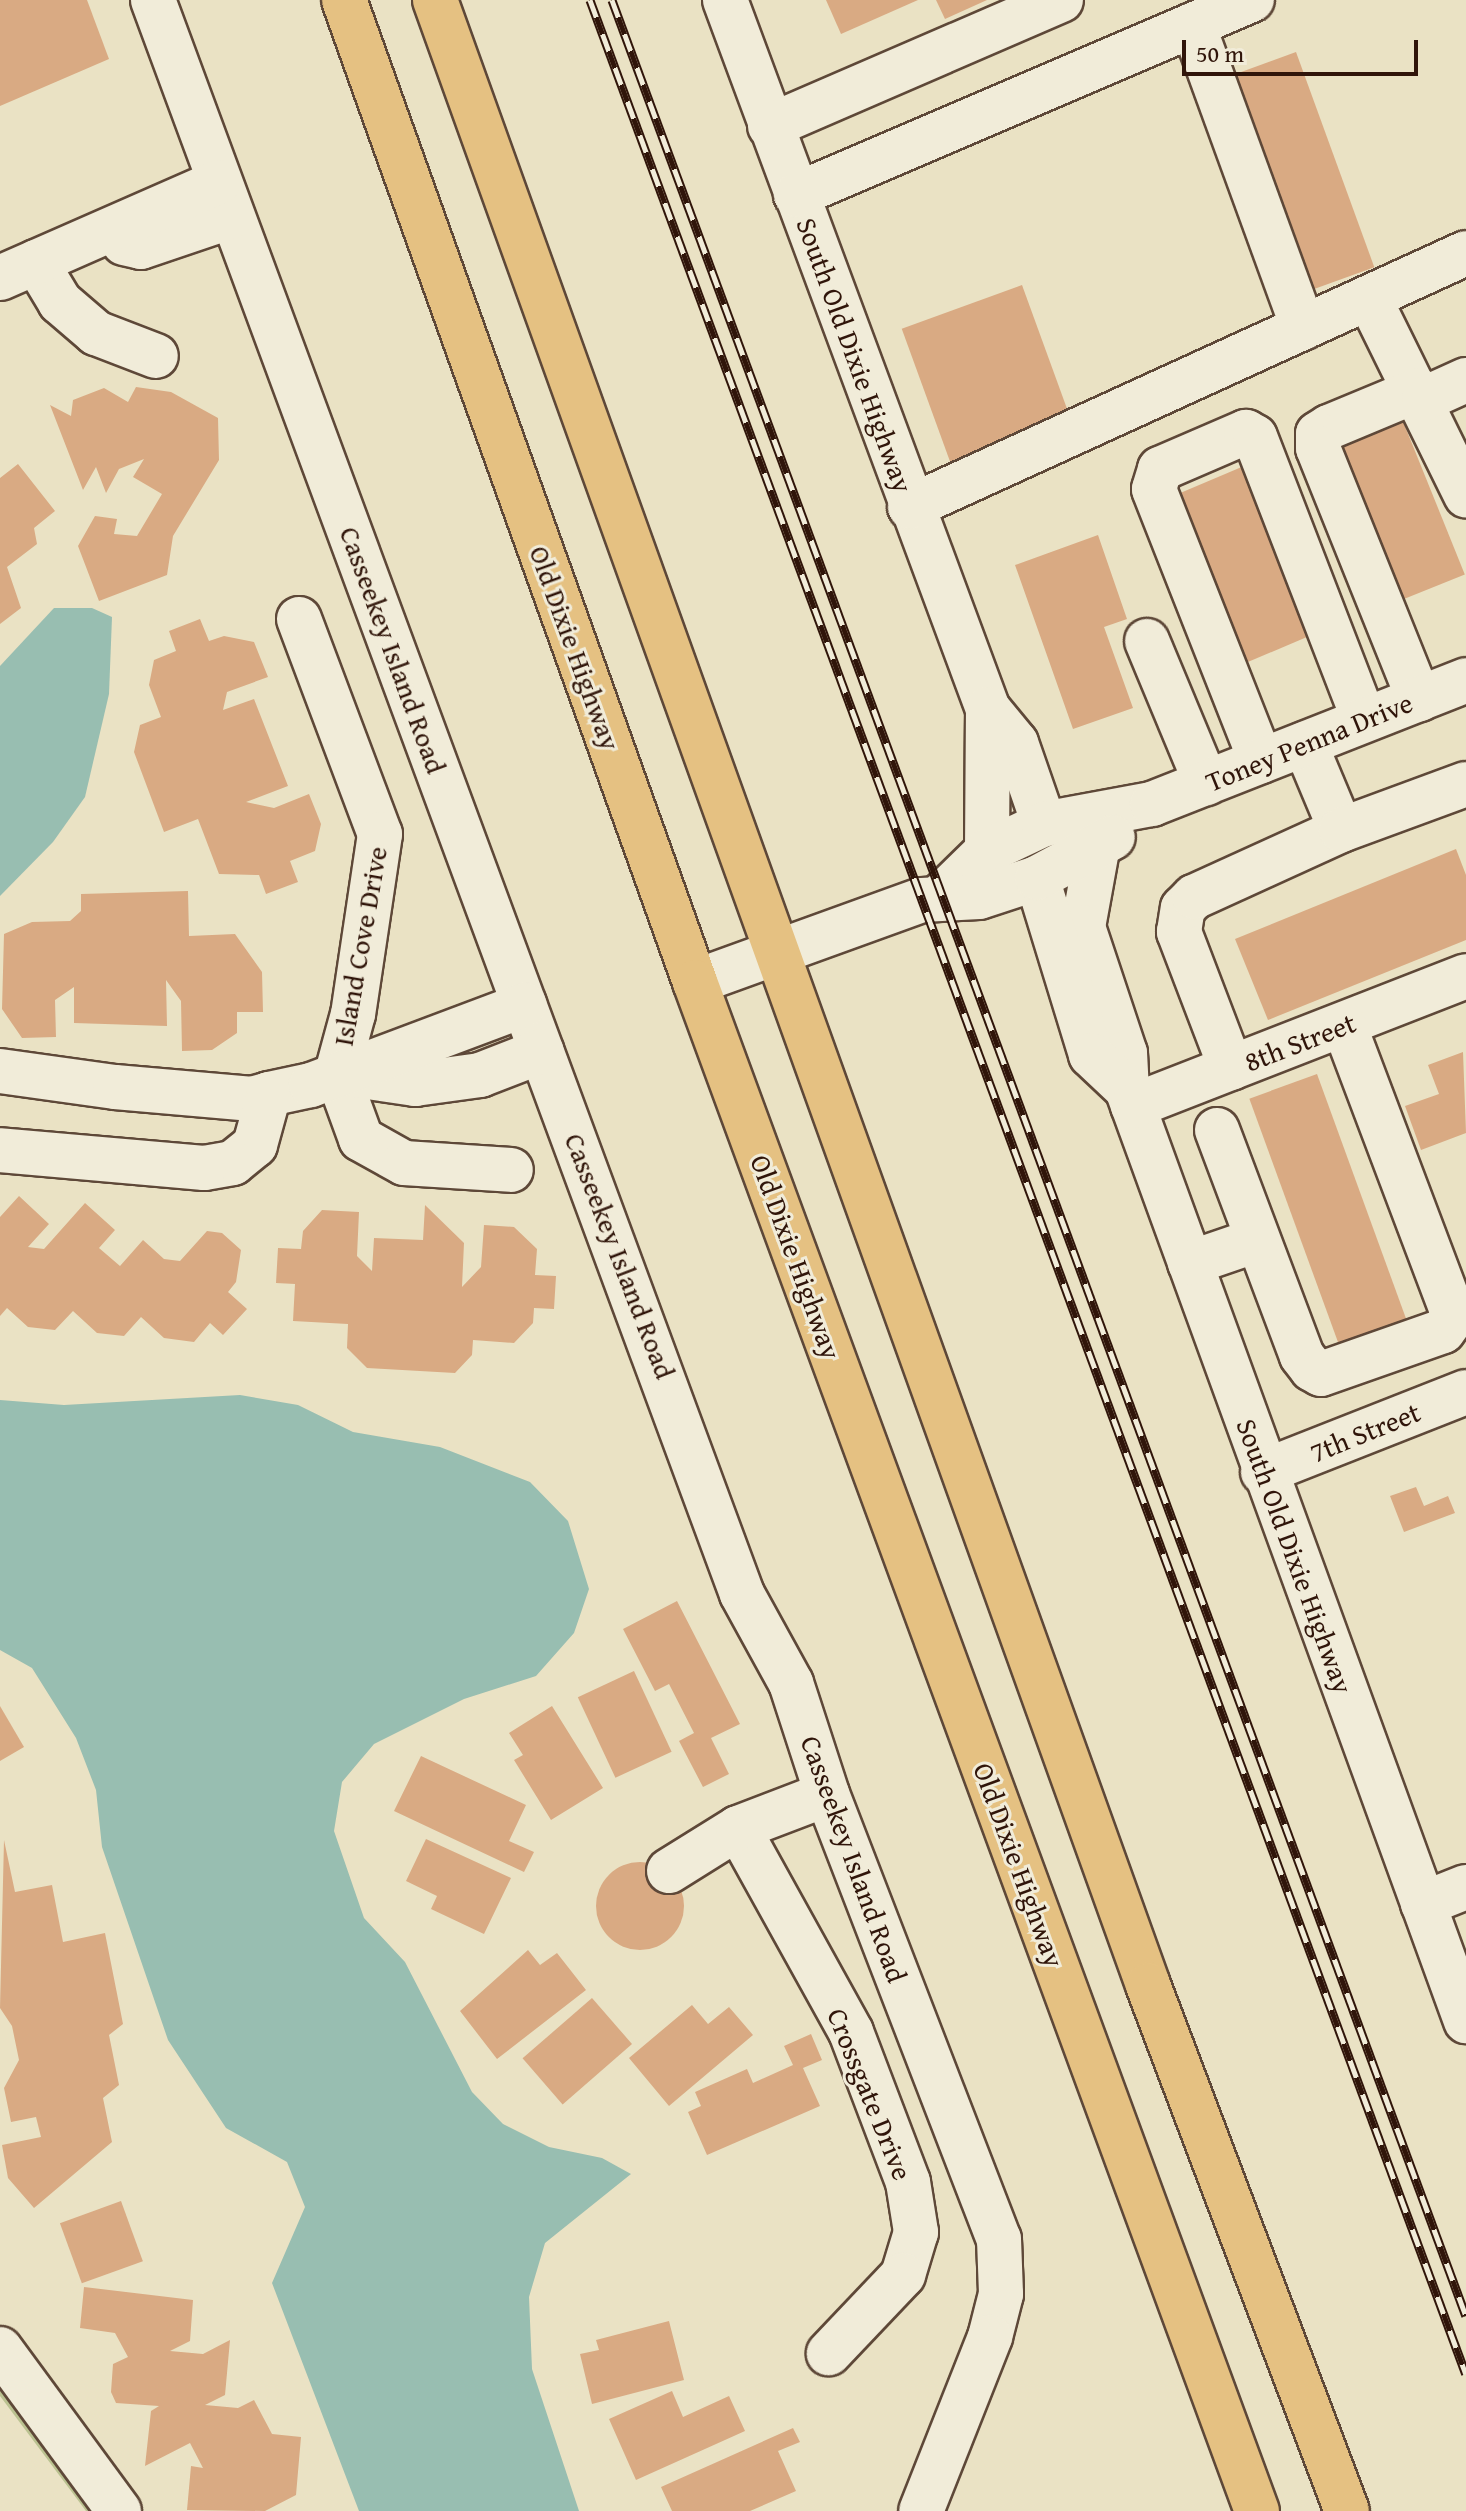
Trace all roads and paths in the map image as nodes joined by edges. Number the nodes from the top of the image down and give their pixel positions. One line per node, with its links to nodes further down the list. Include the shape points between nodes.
1 (153, 0): 10 (street, Casseekey Island Road)
2 (344, 0): 39 (main road, Old Dixie Highway)
3 (435, 0): 37 (main road)
4 (725, 0): 8 (street, South Old Dixie Highway)
5 (1061, 0): 8 (street)
6 (1252, 0): 7 (street)
7 (1193, 25): 9 (street); 14 (street)
8 (770, 126): 9 (street, South Old Dixie Highway)
9 (796, 195): 19 (street, South Old Dixie Highway)
10 (226, 199): 12 (street, via 141,247 99,236); 40 (street, Casseekey Island Road)
11 (1466, 253): 13 (street)
12 (9, 269): 15 (street, via 96,333)
13 (1369, 298): 14 (street); 17 (street)
14 (1303, 328): 19 (street)
15 (156, 356)
16 (1466, 380): 17 (street)
17 (1421, 395): 18 (street); 23 (street, via 1318,434 1318,448)
18 (1466, 495)
19 (910, 507): 24 (street, South Old Dixie Highway)
20 (299, 619): 45 (street, Island Cove Drive, via 380,834 353,1014)
21 (1147, 641): 28 (street)
22 (1466, 680): 23 (street, Toney Penna Drive)
23 (1419, 699): 25 (street, Toney Penna Drive)
24 (988, 709): 31 (street, South Old Dixie Highway, via 1016,743); 34 (street, South Old Dixie Highway)
25 (1364, 720): 26 (street, Toney Penna Drive); 27 (street, via 1255,437 1246,432 1160,469 1154,489)
26 (1305, 744): 27 (street, Toney Penna Drive); 32 (street)
27 (1261, 761): 28 (street, Toney Penna Drive)
28 (1206, 783): 30 (street, Toney Penna Drive)
29 (1466, 784): 32 (street)
30 (1152, 804): 31 (street, Toney Penna Drive); 33 (street, Toney Penna Drive)
31 (1044, 824): 34 (street, Toney Penna Drive)
32 (1341, 830): 43 (street, via 1194,897 1183,908 1179,932)
33 (1097, 850): 35 (street, Toney Penna Drive); 47 (street, South Old Dixie Highway, via 1083,927 1125,1053)
34 (987, 851): 36 (street, Toney Penna Drive)
35 (1037, 878): 36 (street, Toney Penna Drive, via 979,897); 47 (street, South Old Dixie Highway, via 1091,1055)
36 (942, 895): 37 (street, Toney Penna Drive)
37 (778, 951): 39 (street, Toney Penna Drive); 66 (main road, via 1148,1985)
38 (1466, 976): 41 (street, 8th Street)
39 (695, 982): 65 (main road, Old Dixie Highway)
40 (524, 1005): 42 (street, Casseekey Island Road); 45 (street)
41 (1344, 1025): 43 (street, 8th Street); 51 (street, via 1454,1316 1443,1331 1321,1374 1302,1356)
42 (542, 1051): 45 (street, via 480,1075 415,1084); 55 (street, Casseekey Island Road, via 742,1594 791,1683)
43 (1231, 1068): 47 (street, 8th Street)
44 (0, 1071): 46 (street, via 252,1099)
45 (337, 1073): 46 (street); 50 (street, Island Cove Drive, via 361,1139 404,1163)
46 (269, 1094): 49 (street, via 255,1145 233,1163 204,1168)
47 (1130, 1098): 52 (street, South Old Dixie Highway)
48 (1217, 1130): 51 (street)
49 (0, 1150)
50 (511, 1170)
51 (1257, 1240): 52 (street)
52 (1190, 1263): 54 (street, South Old Dixie Highway)
53 (1466, 1392): 54 (street, 7th Street)
54 (1263, 1472): 59 (street, South Old Dixie Highway)
55 (827, 1794): 56 (street); 64 (street, Casseekey Island Road, via 999,2239 1001,2294 990,2337)
56 (738, 1828): 57 (street); 62 (street, Crossgate Drive, via 851,2032 908,2182 916,2232 903,2275)
57 (669, 1871)
58 (1466, 1887): 59 (street)
59 (1423, 1904): 60 (street, South Old Dixie Highway)
60 (1466, 2021)
61 (0, 2349): 63 (street)
62 (829, 2353)
63 (119, 2511)
64 (921, 2511)
65 (1257, 2511)
66 (1347, 2511)

